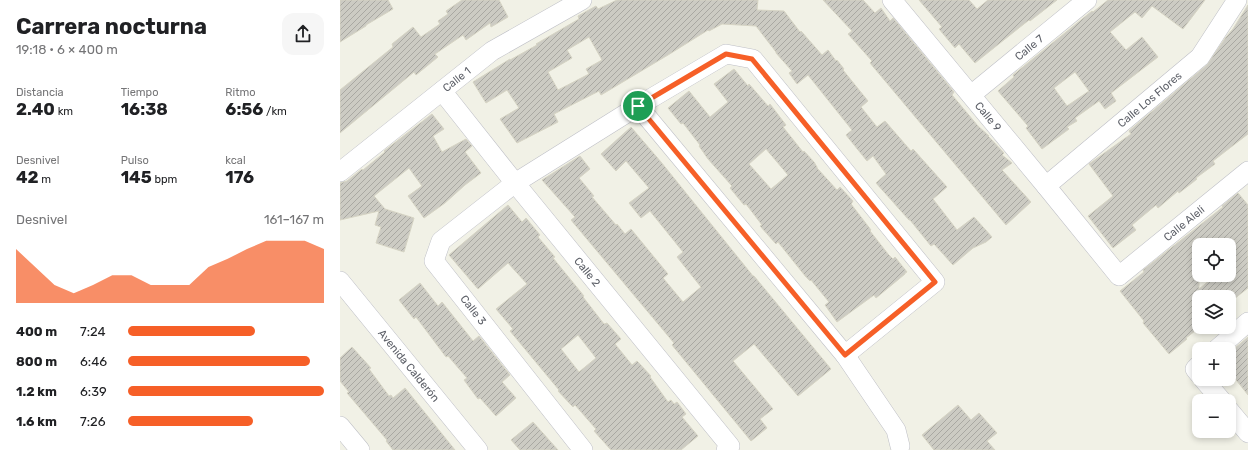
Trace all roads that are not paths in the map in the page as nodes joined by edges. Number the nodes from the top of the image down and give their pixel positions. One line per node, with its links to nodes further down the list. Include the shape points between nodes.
1 (582, 0): 5 (street, Calle 1, via 492,51)
2 (892, 0): 6 (street, Calle 9)
3 (1087, 0): 6 (street, Calle 7)
4 (1237, 0): 11 (street, Calle Los Flores, via 1200,57)
5 (442, 90): 9 (street, Calle 1); 10 (street, Calle 2)
6 (971, 96): 11 (street, Calle 9)
7 (638, 106): 10 (street); 16 (street); 16 (street, via 726,54 752,59 935,282)
8 (1248, 170): 12 (street, Calle Aleli)
9 (340, 172)
10 (516, 183): 25 (street, Calle 3, via 441,241 434,261); 26 (street, Calle 2, via 730,446)
11 (1046, 186): 12 (street, Calle 9)
12 (1119, 276)
13 (340, 281): 24 (street, Avenida Calderón)
14 (1248, 322): 15 (street)
15 (1225, 342)
16 (845, 355): 22 (street, via 896,430)
17 (1209, 386): 18 (street)
18 (1216, 394)
19 (1236, 418): 21 (street)
20 (340, 426): 23 (street)
21 (1248, 433)
22 (900, 446)
23 (360, 450)
24 (478, 450)
25 (584, 450)
26 (726, 450)

